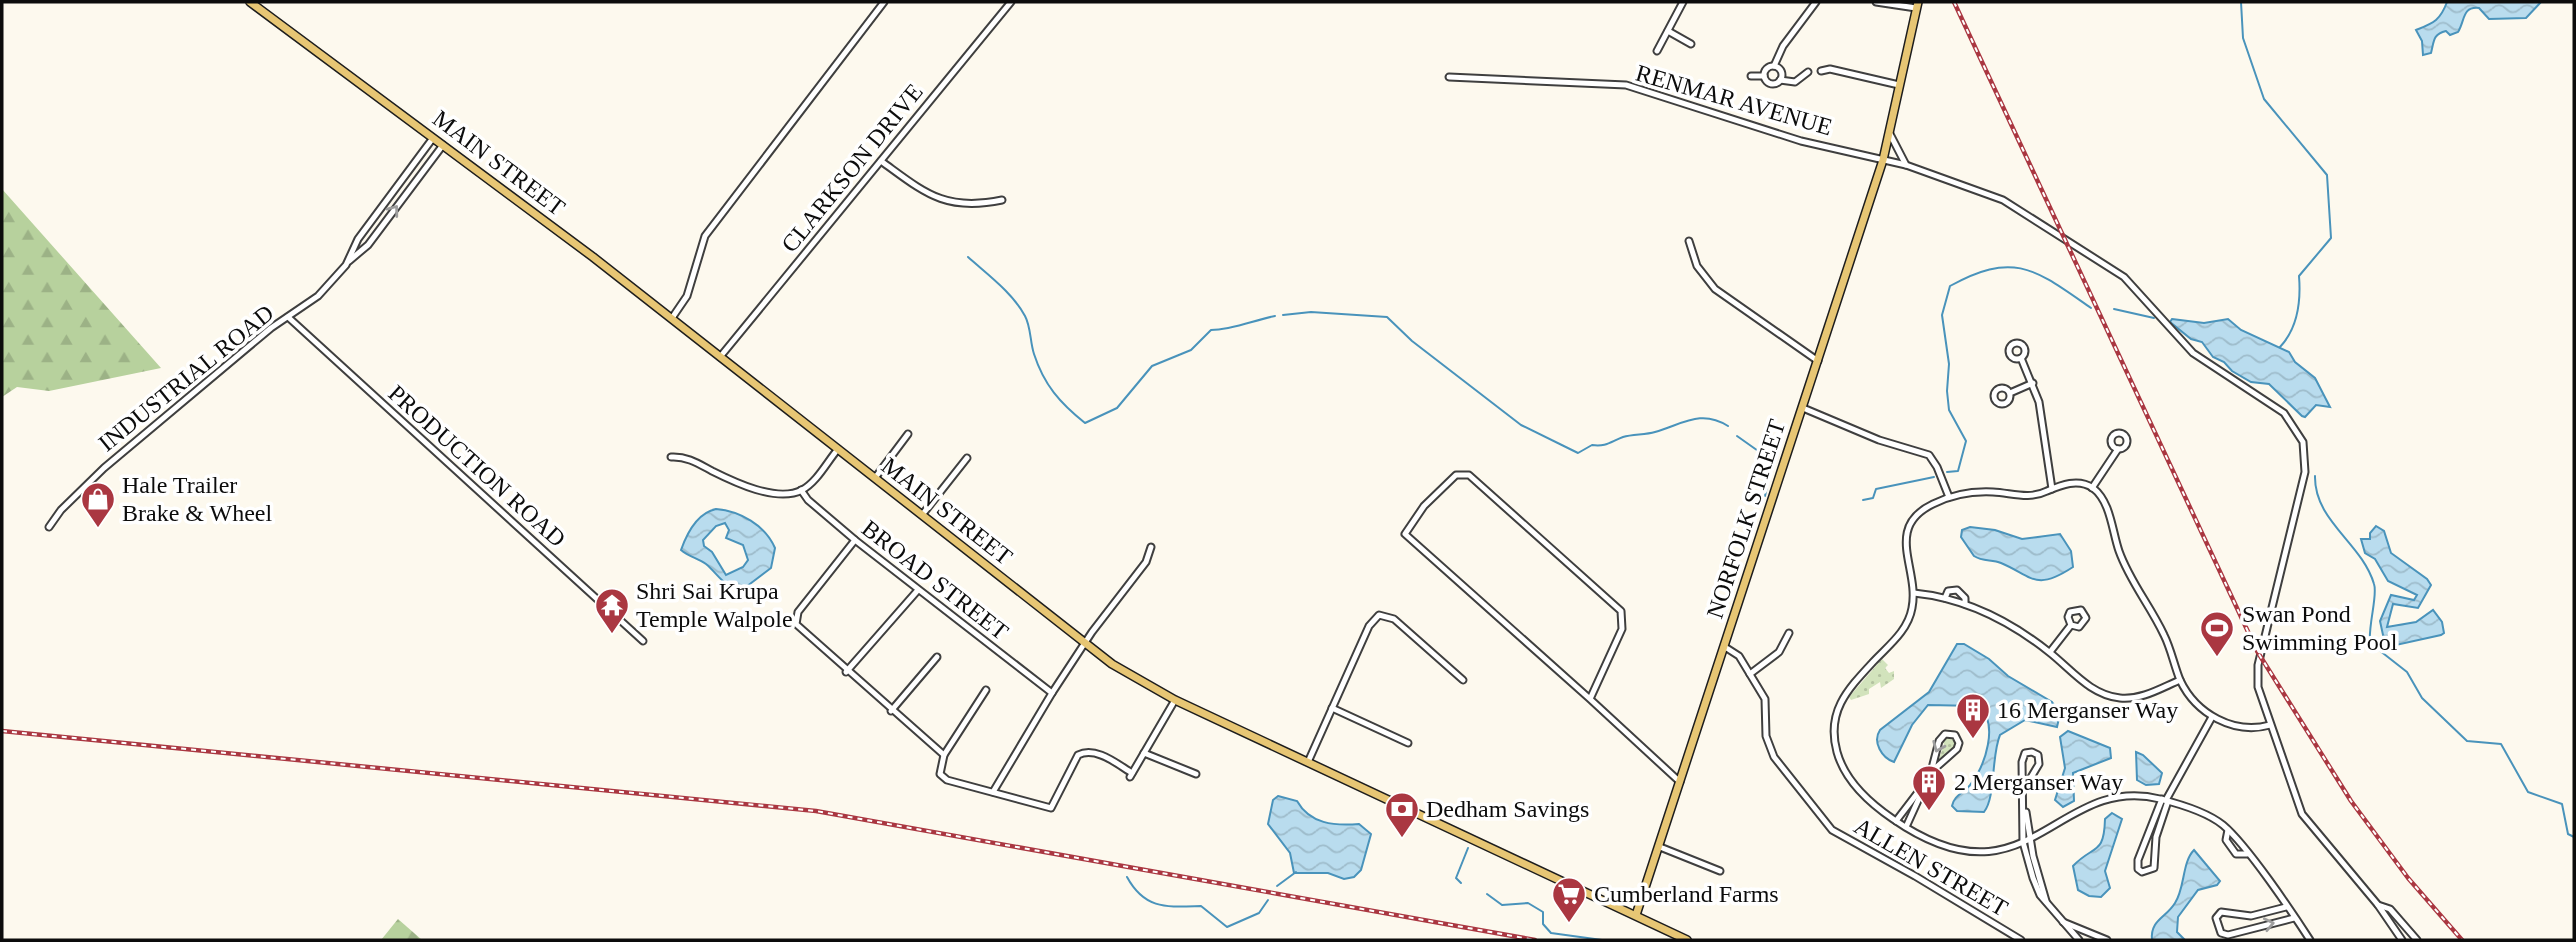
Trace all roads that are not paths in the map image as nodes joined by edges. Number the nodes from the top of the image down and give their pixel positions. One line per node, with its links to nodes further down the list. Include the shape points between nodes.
1 (250, 2): 20 (main road, MAIN STREET)
2 (884, 2): 29 (street, via 705,236 687,296)
3 (1011, 2): 23 (street, CLARKSON DRIVE)
4 (1683, 2): 8 (street)
5 (1816, 2): 11 (street)
6 (1876, 2): 7 (street)
7 (1917, 5): 18 (main road, NORFOLK STREET)
8 (1668, 31): 9 (street); 10 (street)
9 (1691, 44)
10 (1657, 51)
11 (1774, 66): 15 (street, via 1766,68); 17 (street, via 1781,72)
12 (1821, 71): 18 (street, via 1830,69)
13 (1808, 72): 17 (street, via 1795,82)
14 (1751, 76): 15 (street)
15 (1764, 76): 17 (street, via 1769,83)
16 (1448, 77): 22 (street, RENMAR AVENUE, via 1626,85 1753,127)
17 (1780, 80)
18 (1899, 85): 19 (main road, NORFOLK STREET)
19 (1890, 134): 22 (main road, NORFOLK STREET); 24 (street)
20 (433, 138): 21 (main road, MAIN STREET); 27 (street, INDUSTRIAL ROAD, via 358,239)
21 (443, 145): 27 (street, INDUSTRIAL ROAD, one-way to 21, via 368,245); 29 (main road, MAIN STREET)
22 (1883, 160): 24 (street, RENMAR AVENUE); 32 (main road, NORFOLK STREET)
23 (881, 161): 25 (street, via 935,198); 30 (street, CLARKSON DRIVE)
24 (1906, 165): 72 (street, RENMAR AVENUE, via 2003,200 2085,250 2135,287 2193,353 2271,403 2296,427 2305,448 2305,472 2257,669)
25 (1002, 200)
26 (1689, 241): 32 (street, via 1697,265 1715,289)
27 (349, 261): 28 (street, INDUSTRIAL ROAD, via 318,296)
28 (288, 317): 47 (street, INDUSTRIAL ROAD, via 104,468); 56 (street, PRODUCTION ROAD)
29 (672, 318): 30 (main road, MAIN STREET)
30 (720, 357): 37 (main road, MAIN STREET)
31 (2021, 358): 33 (street)
32 (1818, 361): 35 (main road, NORFOLK STREET)
33 (2033, 383): 34 (street); 43 (street)
34 (2010, 393)
35 (1803, 408): 45 (street, via 1929,455); 58 (main road, NORFOLK STREET)
36 (908, 434): 41 (street)
37 (838, 449): 41 (main road, MAIN STREET); 44 (street)
38 (2118, 449): 42 (street)
39 (671, 457): 44 (street, via 688,459 756,488 779,493)
40 (967, 458): 46 (street)
41 (875, 478): 46 (main road, MAIN STREET)
42 (2092, 488): 43 (street, via 2069,484); 64 (street, via 2106,507 2128,574 2165,637)
43 (2052, 489): 45 (street, via 2030,496 1985,492)
44 (801, 490): 48 (street, BROAD STREET)
45 (1949, 497): 51 (street, via 1923,509 1910,524 1905,545)
46 (922, 515): 57 (main road, MAIN STREET)
47 (49, 527)
48 (855, 540): 50 (street, BROAD STREET); 61 (street, via 798,612 796,624)
49 (1151, 547): 57 (street, via 1146,562)
50 (918, 590): 61 (street); 66 (street, BROAD STREET)
51 (1914, 593): 52 (street); 85 (street, via 1903,630 1842,698 1834,725 1838,753 1851,780)
52 (1945, 598): 53 (street); 53 (street, via 1948,591 1956,590)
53 (1965, 604): 59 (street, via 1998,618)
54 (2071, 625): 59 (street)
55 (1789, 633): 62 (street, via 1775,656)
56 (643, 641)
57 (1084, 643): 66 (street); 68 (main road, MAIN STREET)
58 (1724, 648): 62 (street, ALLEN STREET, via 1739,656); 79 (main road, NORFOLK STREET)
59 (2050, 652): 64 (street, via 2094,689 2116,698 2147,695)
60 (937, 657): 70 (street)
61 (846, 672): 70 (street)
62 (1750, 674): 99 (street, ALLEN STREET, via 1766,703 1766,736 1774,757 1832,831)
63 (1463, 680): 69 (street, via 1398,622 1382,614 1369,625)
64 (2180, 680): 71 (street)
65 (986, 690): 75 (street)
66 (1052, 693): 82 (street)
67 (1590, 699): 67 (street, via 1405,534 1424,506 1456,475 1469,475 1621,611 1622,629); 79 (street)
68 (1175, 700): 74 (street); 76 (main road, MAIN STREET)
69 (1332, 708): 73 (street); 76 (street)
70 (891, 711): 75 (street)
71 (2212, 717): 72 (street, via 2246,728); 83 (street)
72 (2270, 725): 93 (street, RENMAR AVENUE, via 2293,794 2308,823)
73 (1408, 743)
74 (1144, 753): 78 (street); 82 (street, via 1131,775 1098,754 1086,751 1078,755 1051,808)
75 (944, 755): 82 (street, via 941,776)
76 (1308, 762): 95 (main road, MAIN STREET)
77 (1931, 772): 77 (street, one-way to 77, via 1957,749 1955,735 1945,734 1939,741); 80 (street)
78 (1196, 774)
79 (1681, 782): 90 (main road, NORFOLK STREET)
80 (1922, 788): 85 (street); 86 (street)
81 (2024, 789): 81 (street, via 2040,759 2028,751 2022,757); 84 (street)
82 (993, 792)
83 (2165, 800): 87 (street); 88 (street, via 2110,798); 94 (street, via 2212,818 2228,830)
84 (2024, 803): 88 (street); 89 (street)
85 (1896, 821): 86 (street)
86 (1906, 827): 89 (street, via 1968,853)
87 (2152, 836): 87 (street, via 2137,866 2142,872 2154,868)
88 (2030, 840): 89 (street); 92 (street)
89 (2023, 842): 92 (street, via 2036,887)
90 (1660, 847): 91 (street); 95 (main road, NORFOLK STREET)
91 (1720, 872)
92 (2047, 904): 97 (street)
93 (2378, 905): 103 (street); 104 (street, via 2390,909)
94 (2286, 907): 96 (street); 96 (street, one-way to 96, via 2251,916 2221,912 2217,926 2228,935)
95 (1636, 915): 98 (main road, MAIN STREET)
96 (2294, 918): 102 (street)
97 (2060, 921): 100 (street); 101 (street)
98 (1687, 940)
99 (2021, 940)
100 (2079, 940)
101 (2107, 940)
102 (2309, 940)
103 (2402, 940)
104 (2417, 940)

